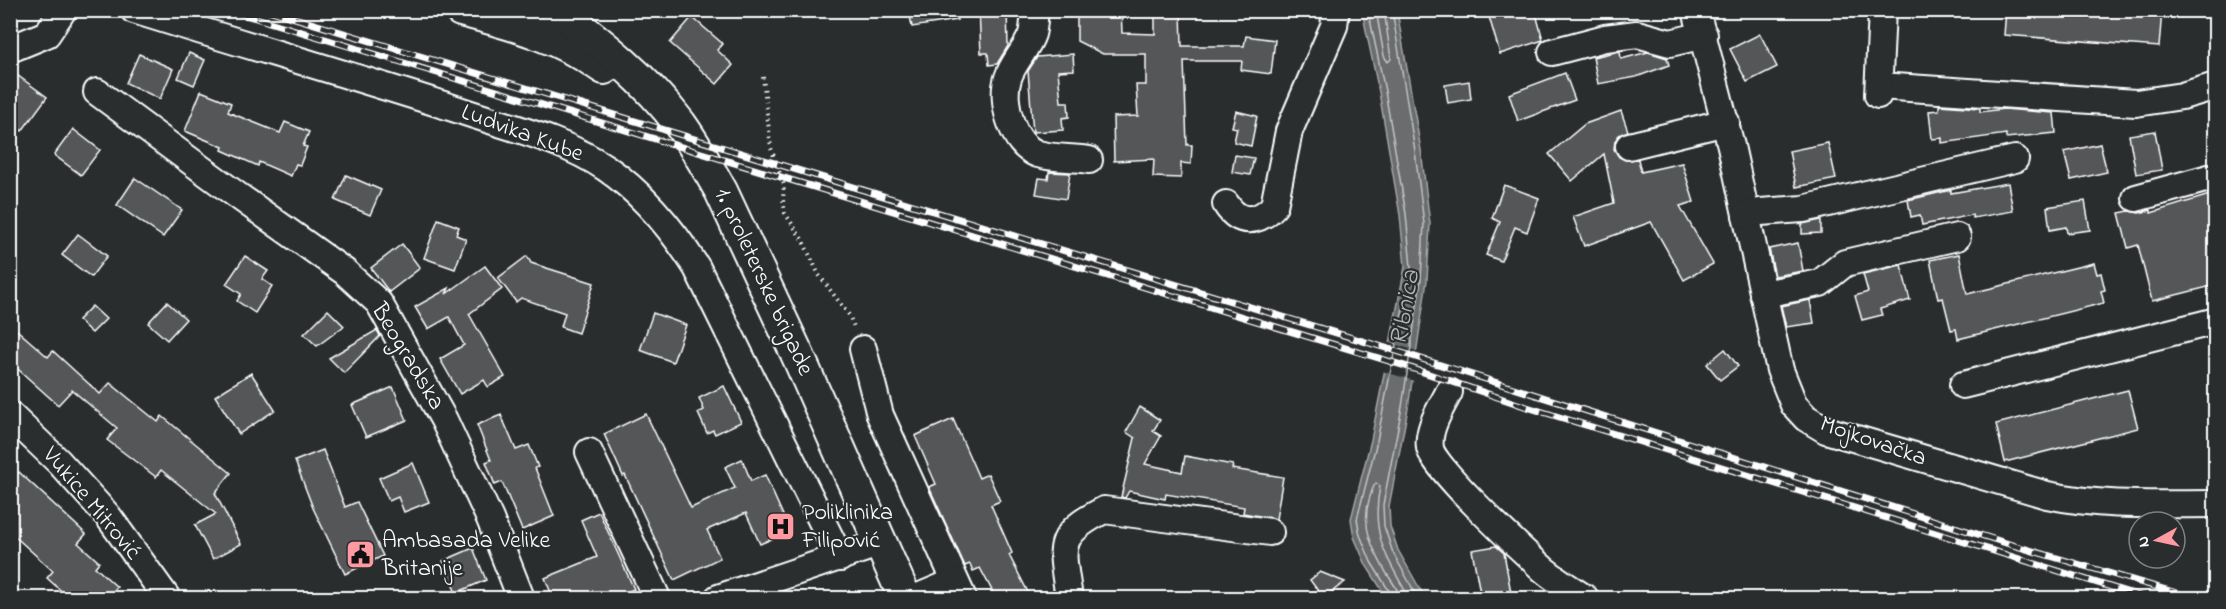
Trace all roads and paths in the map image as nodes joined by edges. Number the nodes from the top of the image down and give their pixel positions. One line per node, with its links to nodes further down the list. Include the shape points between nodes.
1 (63, 10): 10 (street, via 47,34)
2 (134, 10): 35 (street, Ludvika Kube, via 559,143 607,168 658,214 697,268)
3 (461, 10): 15 (main road, via 552,38 596,62 630,87)
4 (557, 10): 15 (main road, 1. proleterske brigade, via 628,67)
5 (1035, 10): 19 (street, via 1032,33 1008,77 1006,106 1018,137 1027,148 1039,154)
6 (1336, 10): 22 (street, via 1334,26 1289,130 1274,206 1254,220 1241,218)
7 (1696, 10): 9 (street, Mojkovačka)
8 (1882, 10): 13 (street, via 1878,91 2136,103)
9 (1704, 35): 11 (street, via 1670,43 1637,34); 16 (street, Mojkovačka)
10 (10, 49)
11 (1552, 52)
12 (763, 77): 27 (path, via 771,148 784,185 786,213 819,275 849,315)
13 (2216, 86)
14 (97, 92): 38 (street, Beogradska, via 345,272 379,303 444,420)
15 (662, 102): 34 (main road, 1. proleterske brigade, via 721,190)
16 (1725, 122): 17 (street); 23 (street, Mojkovačka)
17 (1629, 146)
18 (2015, 159): 23 (street, via 1803,209)
19 (1089, 160)
20 (2216, 176): 21 (street)
21 (2136, 198)
22 (1226, 204)
23 (1746, 215): 25 (street, Mojkovačka)
24 (1957, 237): 25 (street, via 1845,263 1820,283)
25 (1763, 294): 32 (street, Mojkovačka, via 1789,394 1800,413 1826,430 2074,501 2115,505)
26 (2216, 321): 28 (street)
27 (863, 349): 36 (street, via 880,415)
28 (1963, 385)
29 (1449, 392): 44 (street, via 1429,441 1436,461 1545,570)
30 (10, 414): 37 (street, Vukice Mitrović, via 108,516)
31 (589, 452): 39 (street)
32 (2216, 504)
33 (1270, 532): 43 (street, via 1104,510 1070,531 1062,549)
34 (881, 543): 35 (street); 41 (main road, 1. proleterske brigade)
35 (840, 558): 40 (street)
36 (958, 590): 42 (street)
37 (167, 598)
38 (521, 598)
39 (657, 598)
40 (718, 598)
41 (905, 598)
42 (916, 598)
43 (1069, 598)
44 (1585, 598)

